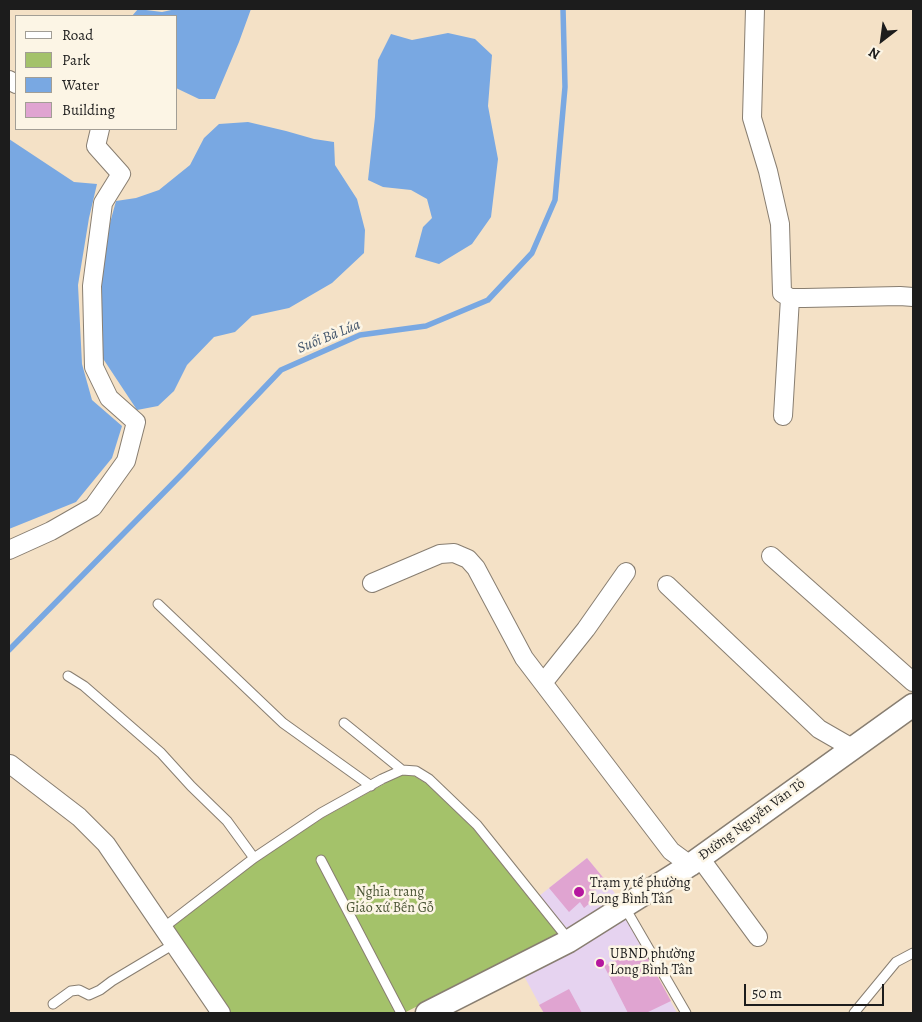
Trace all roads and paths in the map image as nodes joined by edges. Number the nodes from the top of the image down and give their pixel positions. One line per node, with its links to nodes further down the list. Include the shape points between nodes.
1 (755, 9): 4 (street, via 752,118 780,224 782,293)
2 (100, 130): 6 (street, via 96,146 121,174 103,203 92,286 94,367 109,398 136,422 126,461 93,507)
3 (913, 297): 4 (street)
4 (790, 298): 5 (street)
5 (783, 416)
6 (9, 550)
7 (771, 556): 13 (street)
8 (626, 572): 14 (street)
9 (372, 583): 14 (street, via 440,554 454,553 468,559 476,568 524,658)
10 (667, 585): 17 (street, via 819,729)
11 (158, 604): 20 (lane, via 283,723)
12 (68, 676): 21 (lane, via 84,686 161,753 227,821)
13 (913, 682)
14 (543, 683): 23 (street, via 671,850)
15 (913, 705): 17 (street, Đường Nguyễn Văn Tỏ)
16 (344, 724): 19 (lane)
17 (852, 748): 23 (street, Đường Nguyễn Văn Tỏ)
18 (10, 764): 25 (street, via 79,816 106,844)
19 (402, 770): 20 (lane); 27 (lane, via 416,771 429,779 477,825)
20 (371, 786): 21 (lane)
21 (254, 858): 25 (lane)
22 (320, 860): 32 (lane)
23 (695, 861): 24 (street, Đường Nguyễn Văn Tỏ); 26 (street)
24 (624, 906): 27 (street, Đường Nguyễn Văn Tỏ); 34 (lane)
25 (163, 928): 28 (street)
26 (758, 936)
27 (569, 940): 33 (street, Đường Nguyễn Văn Tỏ)
28 (174, 944): 30 (lane, via 100,990 89,994 72,991); 31 (street)
29 (913, 953): 35 (lane, via 896,962)
30 (53, 1004)
31 (221, 1013)
32 (401, 1013)
33 (427, 1013)
34 (686, 1013)
35 (854, 1013)

